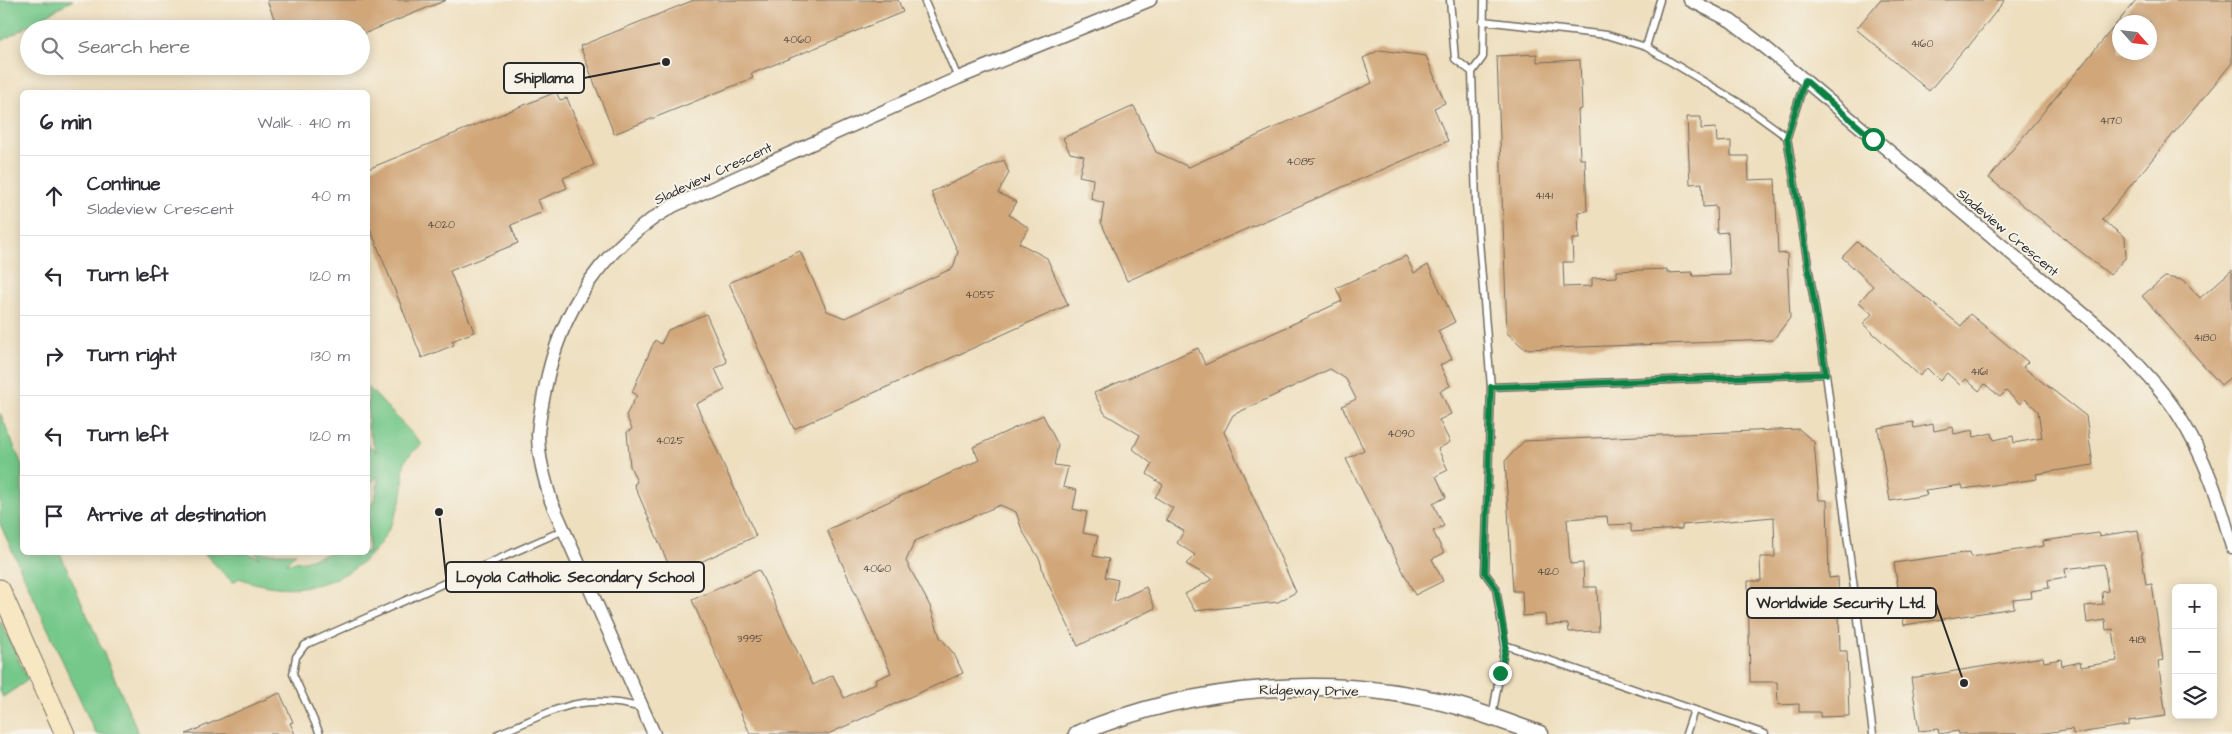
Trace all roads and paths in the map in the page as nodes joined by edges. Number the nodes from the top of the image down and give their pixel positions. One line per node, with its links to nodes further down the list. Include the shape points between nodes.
1 (924, 0): 10 (lane)
2 (1150, 0): 10 (street, Sladeview Crescent)
3 (1450, 0): 9 (lane, via 1454,59)
4 (1484, 0): 7 (lane)
5 (1660, 0): 8 (lane)
6 (1690, 0): 11 (street, Sladeview Crescent, via 1731,21)
7 (1483, 21): 8 (lane, via 1608,35); 9 (lane, via 1483,57)
8 (1646, 47): 12 (lane)
9 (1472, 72): 14 (lane, via 1476,204)
10 (958, 78): 15 (street, Sladeview Crescent, via 673,206 627,238 589,281 562,328 550,364 538,435 551,501)
11 (1805, 80): 12 (lane); 16 (street, Sladeview Crescent, via 2117,342 2148,375 2178,414 2202,457 2220,501)
12 (1787, 137): 13 (lane)
13 (1826, 374): 14 (lane); 30 (lane)
14 (1491, 387): 18 (lane, via 1485,573 1496,588)
15 (564, 530): 19 (street, Sladeview Crescent); 23 (lane, via 305,645 296,658 293,674)
16 (2232, 547)
17 (0, 589): 22 (main road)
18 (1506, 645): 20 (lane); 21 (lane)
19 (643, 708): 24 (lane, via 602,700 574,702); 25 (street, Sladeview Crescent)
20 (1694, 710): 28 (lane); 29 (lane)
21 (1492, 717): 26 (street, Ridgeway Drive, via 1461,707 1374,691 1259,689 1216,694 1138,711); 27 (street, Ridgeway Drive)
22 (65, 734)
23 (320, 734)
24 (498, 734)
25 (654, 734)
26 (1077, 734)
27 (1540, 734)
28 (1686, 734)
29 (1765, 734)
30 (1873, 734)

